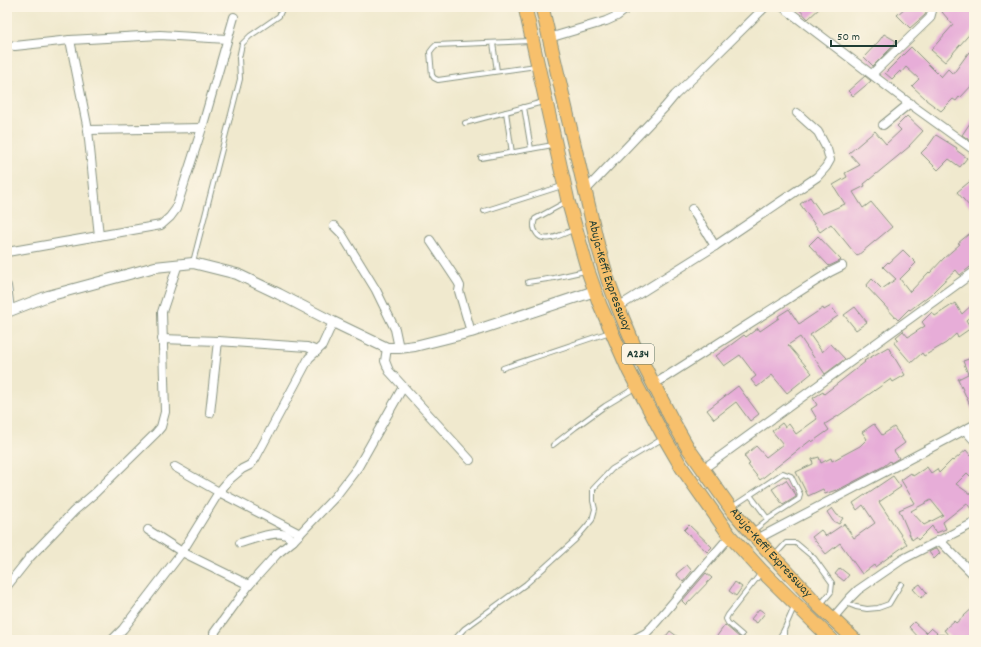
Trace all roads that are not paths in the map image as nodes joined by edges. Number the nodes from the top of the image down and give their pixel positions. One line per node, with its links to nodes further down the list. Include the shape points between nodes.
1 (284, 7): 43 (lane, via 279,16 242,44 239,58 240,79)
2 (525, 7): 12 (highway, Abuja-Keffi Expressway / A234)
3 (542, 7): 9 (highway, Abuja-Keffi Expressway / A234)
4 (629, 7): 9 (street, via 606,21)
5 (765, 7): 33 (street, via 675,94)
6 (783, 7): 17 (street)
7 (930, 7): 17 (street, via 930,18)
8 (234, 17): 10 (street)
9 (549, 38): 33 (highway, Abuja-Keffi Expressway / A234)
10 (227, 39): 11 (street, via 160,35); 25 (street)
11 (70, 40): 14 (street); 26 (street)
12 (532, 41): 13 (lane); 15 (highway, Abuja-Keffi Expressway / A234)
13 (493, 43): 16 (lane); 16 (lane, via 436,46 430,52 432,75 438,80)
14 (7, 45)
15 (538, 66): 16 (lane); 18 (highway, Abuja-Keffi Expressway / A234)
16 (497, 71)
17 (872, 74): 19 (street)
18 (546, 101): 20 (lane); 27 (highway, Abuja-Keffi Expressway / A234)
19 (910, 103): 24 (street); 29 (street)
20 (524, 107): 21 (lane); 28 (lane)
21 (506, 112): 23 (lane); 30 (lane)
22 (797, 113): 41 (street, via 818,132 830,160 826,167 817,177)
23 (465, 123)
24 (883, 125)
25 (202, 128): 26 (street); 39 (street, via 176,209 170,217 161,225)
26 (88, 130): 39 (street)
27 (556, 145): 28 (lane); 32 (highway, Abuja-Keffi Expressway / A234)
28 (531, 149): 30 (lane)
29 (974, 150)
30 (512, 153): 31 (lane)
31 (481, 158)
32 (564, 185): 34 (highway, Abuja-Keffi Expressway / A234); 36 (lane)
33 (585, 191): 51 (highway, Abuja-Keffi Expressway / A234, via 598,246)
34 (568, 201): 38 (highway, Abuja-Keffi Expressway / A234); 38 (lane, via 535,219 534,230 538,237 549,239)
35 (692, 209): 41 (street)
36 (484, 211)
37 (334, 226): 59 (street, via 341,233 376,290 395,329)
38 (576, 229): 46 (highway, Abuja-Keffi Expressway / A234)
39 (99, 236): 42 (street)
40 (430, 240): 55 (street, via 460,286 459,291)
41 (715, 246): 51 (street)
42 (7, 252)
43 (193, 263): 44 (street); 53 (street, via 236,274)
44 (178, 264): 52 (street, via 155,266 48,296); 56 (street, via 162,312)
45 (842, 266): 62 (street)
46 (588, 271): 48 (lane); 50 (highway, Abuja-Keffi Expressway / A234)
47 (974, 272): 73 (street)
48 (528, 282)
49 (7, 286): 52 (street)
50 (595, 291): 54 (highway, Abuja-Keffi Expressway / A234); 55 (street)
51 (618, 307): 62 (highway, Abuja-Keffi Expressway / A234)
52 (9, 311)
53 (333, 322): 58 (street); 60 (street, via 322,346)
54 (612, 331): 61 (lane); 64 (highway, Abuja-Keffi Expressway / A234)
55 (471, 332): 59 (street)
56 (162, 339): 57 (street); 92 (street, via 165,412 161,427 101,488 74,511 30,557)
57 (218, 341): 60 (street, via 307,347); 65 (street)
58 (387, 348): 59 (street); 63 (street, via 386,361 389,371)
59 (399, 348)
60 (317, 350): 74 (street, via 309,358 255,459 230,479)
61 (503, 368)
62 (653, 385): 73 (highway, Abuja-Keffi Expressway / A234, via 688,448)
63 (403, 387): 71 (street); 80 (street, via 358,467 336,497)
64 (637, 387): 68 (highway, Abuja-Keffi Expressway / A234); 70 (lane, via 605,406)
65 (210, 413)
66 (974, 425): 67 (street)
67 (965, 430): 69 (street); 82 (street)
68 (664, 437): 81 (highway, Abuja-Keffi Expressway / A234, via 682,468); 101 (lane, via 612,469 593,489 595,509 592,520 575,540 526,584 464,629)
69 (974, 440)
70 (553, 445)
71 (470, 460)
72 (175, 467): 74 (street)
73 (703, 469): 76 (highway, Abuja-Keffi Expressway / A234)
74 (220, 492): 80 (street); 86 (street)
75 (750, 495): 76 (lane); 77 (lane); 77 (lane, via 783,473 791,476 800,494 799,499)
76 (731, 508): 82 (highway, Abuja-Keffi Expressway / A234)
77 (768, 519): 82 (lane)
78 (974, 523): 83 (street)
79 (148, 530): 86 (street)
80 (300, 534): 84 (street)
81 (730, 536): 88 (highway, Abuja-Keffi Expressway / A234); 102 (street, via 652,627)
82 (754, 536): 87 (highway, Abuja-Keffi Expressway / A234)
83 (939, 540): 89 (street); 93 (street, via 903,559 858,590)
84 (293, 541): 85 (street, via 280,533); 91 (street, via 277,554)
85 (240, 543)
86 (182, 552): 91 (street); 99 (street)
87 (773, 558): 95 (highway, Abuja-Keffi Expressway / A234); 95 (lane, via 786,543 796,543 814,558 832,583 831,592)
88 (762, 571): 94 (highway, Abuja-Keffi Expressway / A234); 98 (lane, via 726,619)
89 (974, 575)
90 (901, 584): 93 (lane, via 889,604 878,608 867,609)
91 (249, 585): 100 (street, via 214,633)
92 (7, 586)
93 (846, 603): 96 (street)
94 (795, 605): 97 (lane); 105 (highway, Abuja-Keffi Expressway / A234)
95 (819, 606): 96 (highway, Abuja-Keffi Expressway / A234)
96 (832, 619): 106 (highway, Abuja-Keffi Expressway / A234)
97 (784, 630): 103 (lane); 104 (lane)
98 (742, 635)
99 (112, 640)
100 (218, 640)
101 (454, 640)
102 (633, 640)
103 (778, 640)
104 (784, 640)
105 (832, 640)
106 (855, 640)
107 (932, 640): 108 (lane, via 944,637)
108 (946, 640)

